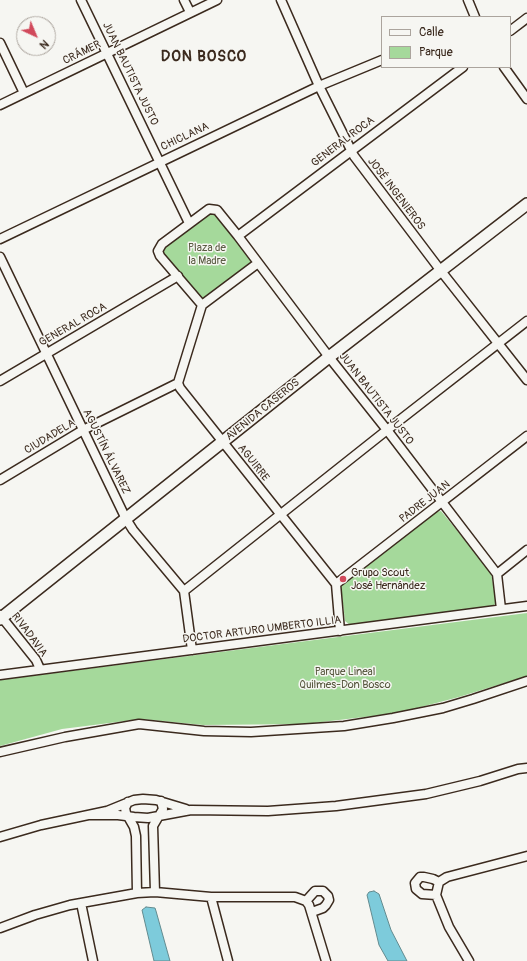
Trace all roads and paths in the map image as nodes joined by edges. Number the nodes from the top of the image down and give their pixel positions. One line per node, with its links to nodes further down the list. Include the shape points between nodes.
1 (81, 0): 11 (street, JUAN BAUTISTA JUSTO)
2 (184, 0): 6 (street)
3 (217, 0): 6 (street, CRÁMER)
4 (281, 0): 15 (street, JOSÉ INGENIEROS)
5 (468, 0): 7 (street)
6 (190, 12): 11 (street, CRÁMER)
7 (475, 16)
8 (527, 18): 9 (street)
9 (511, 30)
10 (0, 43): 16 (street)
11 (108, 54): 16 (street, CRÁMER); 20 (street, JUAN BAUTISTA JUSTO)
12 (381, 60): 15 (street, CHICLANA)
13 (462, 68): 19 (street, GENERAL ROCA)
14 (505, 68): 17 (street)
15 (319, 86): 19 (street, JOSÉ INGENIEROS); 20 (street, CHICLANA)
16 (24, 93): 18 (street, CRÁMER)
17 (527, 98)
18 (0, 105)
19 (350, 151): 23 (street, GENERAL ROCA); 27 (street, JOSÉ INGENIEROS)
20 (160, 161): 22 (street, JUAN BAUTISTA JUSTO); 24 (street, CHICLANA)
21 (527, 204): 27 (street, AVENIDA CASEROS)
22 (189, 223): 23 (street, JUAN BAUTISTA JUSTO, via 209,209 217,210); 28 (street, via 158,251)
23 (238, 236): 26 (street, JUAN BAUTISTA JUSTO)
24 (0, 239)
25 (0, 257): 32 (street, AGUSTÍN ÁLVAREZ)
26 (258, 263): 29 (street); 33 (street, JUAN BAUTISTA JUSTO)
27 (441, 271): 31 (street, JOSÉ INGENIEROS); 33 (street, AVENIDA CASEROS)
28 (178, 276): 29 (street); 32 (street, GENERAL ROCA)
29 (202, 305): 36 (street)
30 (527, 321): 31 (street)
31 (498, 343): 34 (street, JOSÉ INGENIEROS); 38 (street)
32 (47, 353): 35 (street, GENERAL ROCA); 37 (street, AGUSTÍN ÁLVAREZ)
33 (329, 357): 38 (street, JUAN BAUTISTA JUSTO); 40 (street, AVENIDA CASEROS)
34 (527, 380)
35 (0, 381)
36 (178, 383): 37 (street, CIUDADELA); 40 (street, AGUIRRE)
37 (83, 430): 41 (street, CIUDADELA); 44 (street, AGUSTÍN ÁLVAREZ)
38 (387, 430): 42 (street, JUAN BAUTISTA JUSTO); 43 (street)
39 (527, 436): 42 (street, PADRE JUAN)
40 (222, 442): 43 (street, AGUIRRE); 44 (street, AVENIDA CASEROS)
41 (0, 480)
42 (442, 502): 46 (street, JUAN BAUTISTA JUSTO); 47 (street, PADRE JUAN)
43 (280, 515): 47 (street, AGUIRRE); 48 (street)
44 (126, 519): 48 (street, AGUSTÍN ÁLVAREZ); 51 (street, AVENIDA CASEROS)
45 (527, 550): 46 (street)
46 (497, 574): 50 (street)
47 (336, 584): 52 (street)
48 (184, 591): 53 (street)
49 (527, 606): 50 (street, DOCTOR ARTURO UMBERTO ILLIA)
50 (501, 610): 52 (street, DOCTOR ARTURO UMBERTO ILLIA)
51 (1, 617): 54 (street, RIVADAVIA, via 36,660)
52 (340, 631): 53 (street, DOCTOR ARTURO UMBERTO ILLIA)
53 (192, 650): 54 (street, DOCTOR ARTURO UMBERTO ILLIA)
54 (40, 669): 55 (street, DOCTOR ARTURO UMBERTO ILLIA)
55 (0, 675)
56 (527, 681): 57 (street, via 460,704 344,726 251,732 204,731 139,724 65,736)
57 (0, 752)
58 (527, 764): 60 (street)
59 (527, 768): 60 (street)
60 (518, 769): 63 (street, via 433,792 365,803 268,811)
61 (161, 801): 62 (street, via 143,799); 63 (street); 66 (street, via 163,809)
62 (128, 802): 64 (street, via 112,810); 65 (street, via 125,808)
63 (190, 810): 66 (street)
64 (90, 815): 65 (street); 67 (street)
65 (127, 816): 66 (street); 71 (street, via 136,836)
66 (159, 816): 70 (street, via 153,826)
67 (0, 837)
68 (526, 859): 69 (street, via 447,877)
69 (439, 882): 72 (street); 72 (street, via 420,877 415,883 416,889 422,894)
70 (155, 892): 71 (street); 73 (street)
71 (137, 893): 75 (street)
72 (436, 895): 81 (street, via 449,927)
73 (211, 897): 74 (street, via 295,897); 79 (street)
74 (306, 900): 76 (street); 76 (street, via 315,891 323,891 328,896 326,906)
75 (81, 903): 77 (street, via 35,915); 78 (street)
76 (312, 912): 80 (street)
77 (0, 928)
78 (93, 961)
79 (228, 961)
80 (326, 961)
81 (468, 961)

